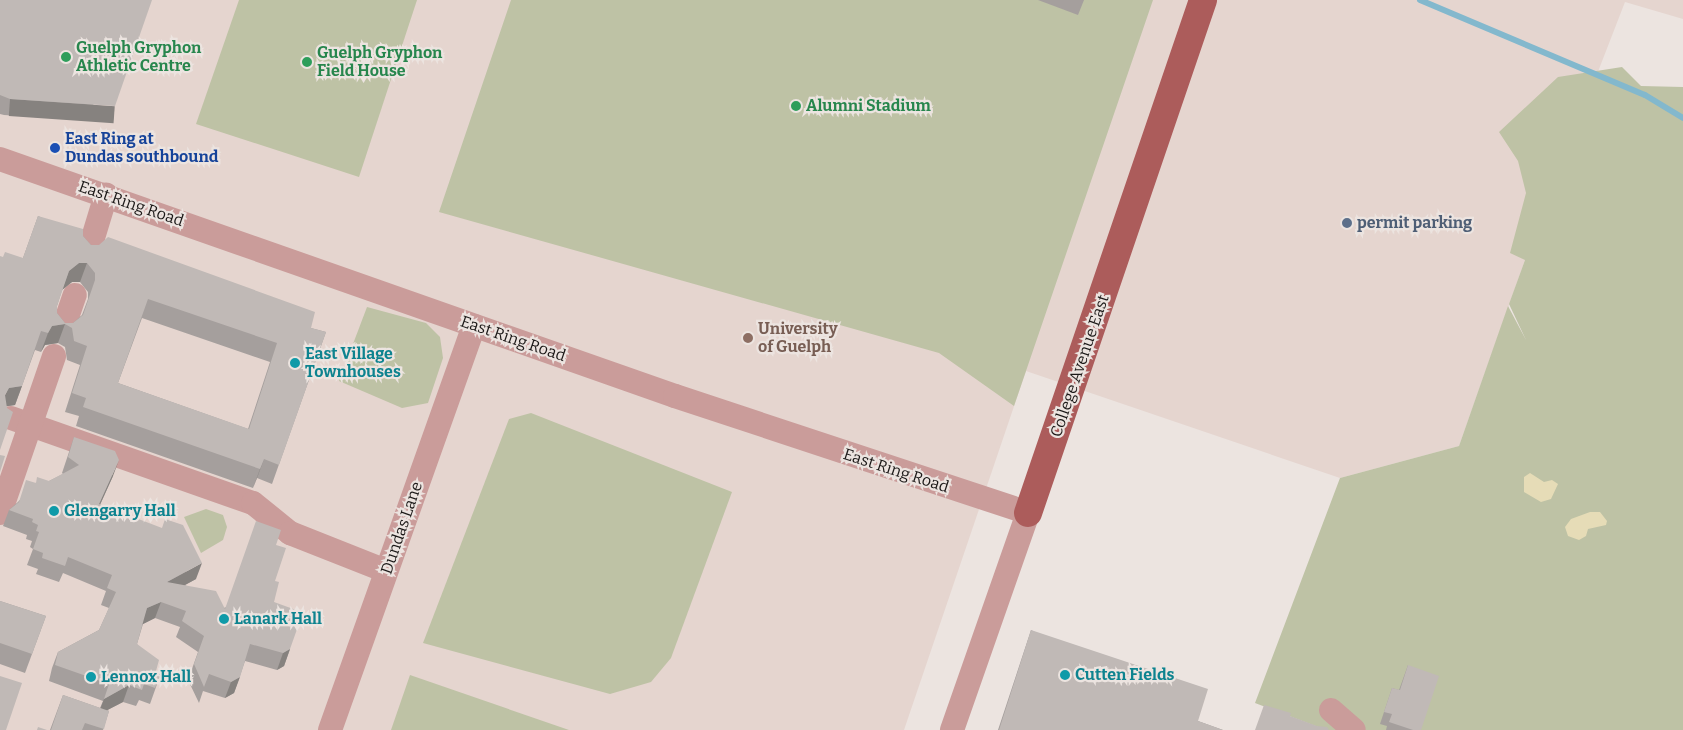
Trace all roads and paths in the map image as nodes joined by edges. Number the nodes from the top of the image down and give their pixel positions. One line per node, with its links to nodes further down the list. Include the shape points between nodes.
1 (1203, 0): 11 (main road, College Avenue East)
2 (0, 159): 3 (street, East Ring Road)
3 (106, 195): 4 (street); 6 (street, East Ring Road)
4 (89, 251)
5 (75, 295): 7 (street)
6 (474, 326): 11 (street, East Ring Road, via 800,439); 12 (street, Dundas Lane)
7 (63, 329)
8 (54, 356): 9 (street)
9 (20, 422): 10 (street); 12 (street, via 253,503 290,533)
10 (0, 513)
11 (1028, 513): 15 (street, College Avenue East)
12 (386, 571): 14 (street, Dundas Lane)
13 (1331, 710): 16 (street)
14 (330, 730)
15 (952, 730)
16 (1354, 730)

